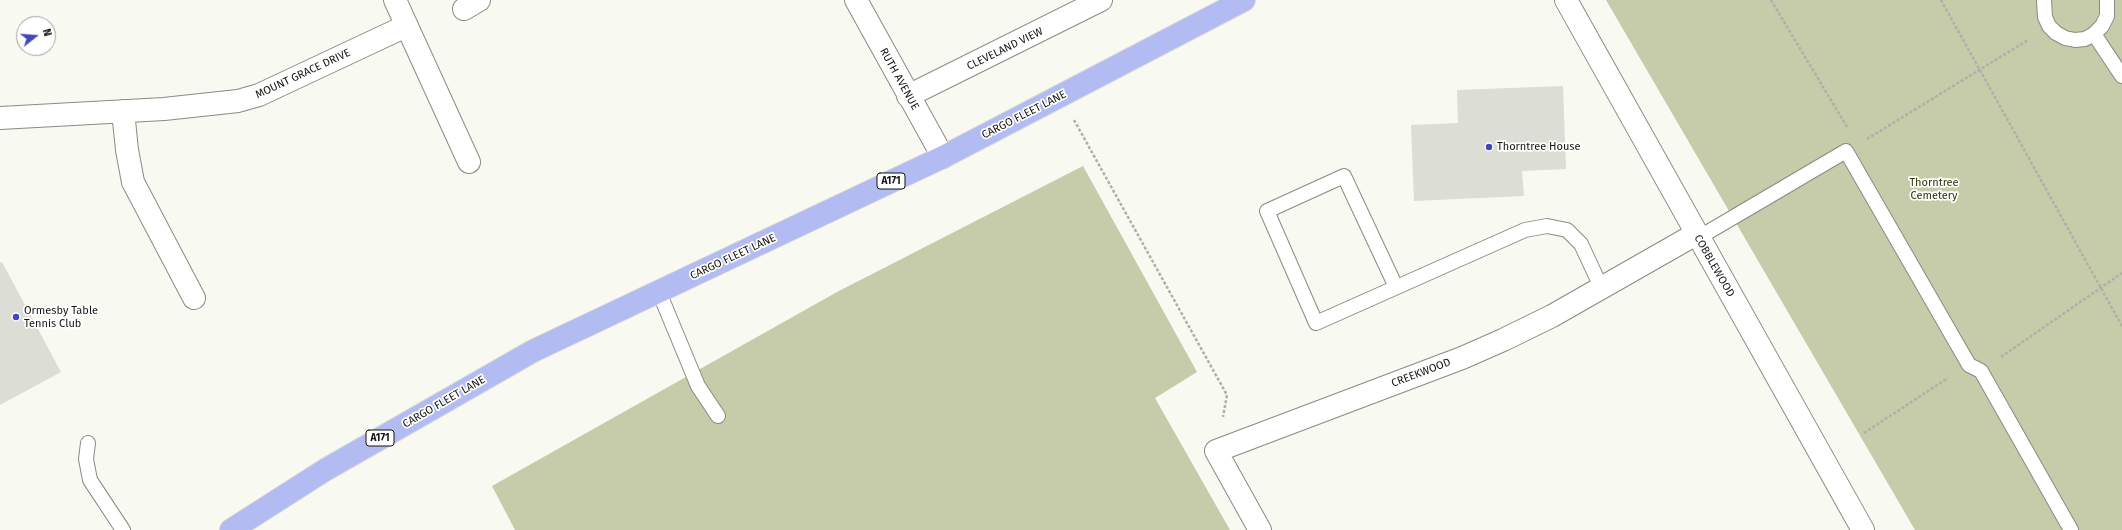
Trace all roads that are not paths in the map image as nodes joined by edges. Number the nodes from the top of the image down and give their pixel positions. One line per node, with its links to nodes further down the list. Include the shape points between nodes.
1 (395, 0): 8 (street)
2 (856, 0): 11 (street, RUTH AVENUE)
3 (1101, 0): 11 (street, CLEVELAND VIEW)
4 (1244, 0): 14 (main road, CARGO FLEET LANE / A171)
5 (1566, 0): 16 (street, COBBLEWOOD)
6 (2044, 0): 9 (lane, via 2045,17 2056,33 2075,40 2085,39)
7 (2108, 0): 9 (lane, via 2107,16)
8 (406, 26): 12 (street, MOUNT GRACE DRIVE, via 259,95 238,101); 15 (street)
9 (2094, 34): 10 (lane)
10 (2122, 76)
11 (908, 96): 14 (street, RUTH AVENUE)
12 (123, 111): 13 (street, MOUNT GRACE DRIVE); 20 (street, via 133,182)
13 (0, 118)
14 (943, 157): 19 (main road, CARGO FLEET LANE / A171)
15 (469, 162)
16 (1697, 236): 18 (street, CREEKWOOD); 26 (street, COBBLEWOOD); 27 (lane, via 1852,148 1975,368)
17 (1396, 287): 17 (lane, via 1316,323 1267,211 1344,176); 18 (lane, via 1525,230 1547,226 1567,230 1581,244)
18 (1602, 287): 25 (street, CREEKWOOD, via 1552,316 1462,358 1216,451)
19 (659, 292): 21 (lane, via 698,386); 24 (main road, CARGO FLEET LANE / A171, via 533,351 325,470)
20 (194, 298)
21 (718, 416)
22 (88, 443): 23 (lane, via 86,459 90,480)
23 (123, 530)
24 (231, 530)
25 (1260, 530)
26 (1863, 530)
27 (2072, 530)

